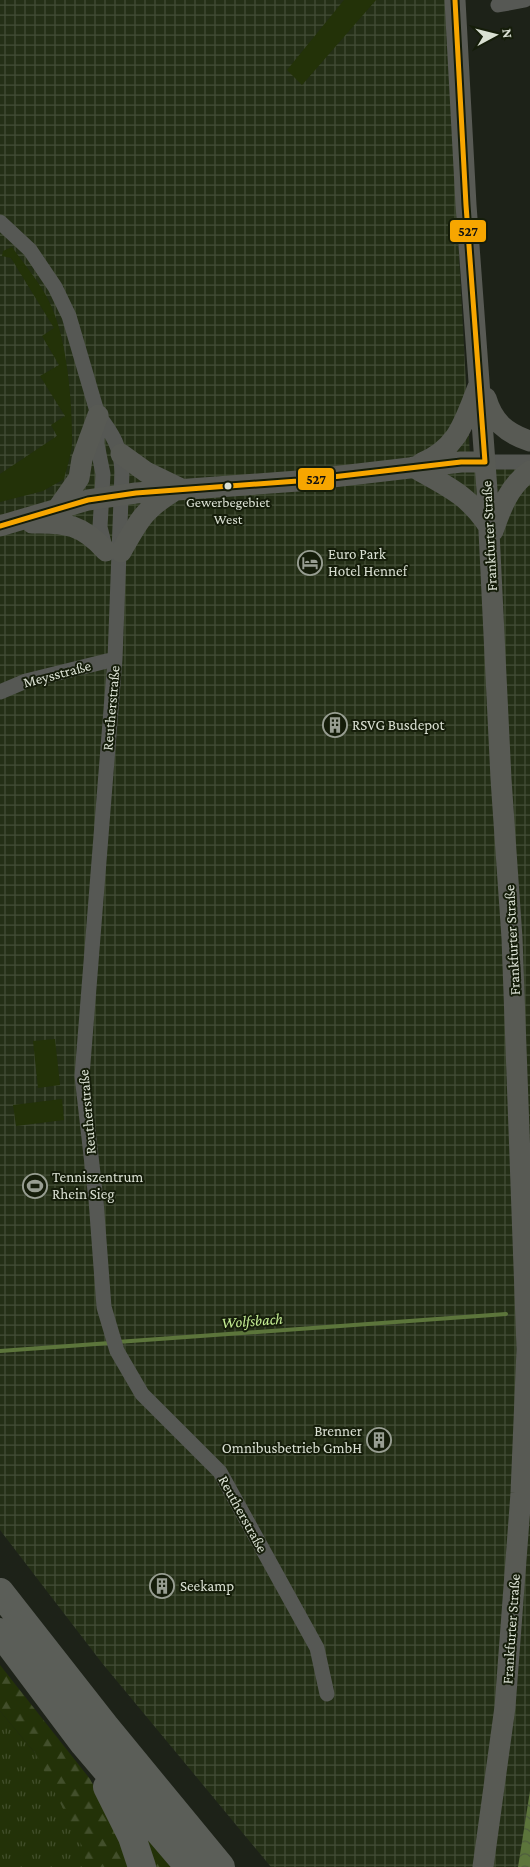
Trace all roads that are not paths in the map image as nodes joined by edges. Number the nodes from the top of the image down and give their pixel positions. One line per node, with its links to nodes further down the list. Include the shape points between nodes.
1 (526, 0): 2 (street)
2 (498, 5)
3 (455, 6): 5 (main road, Frankfurter Straße, via 469,249)
4 (0, 222): 6 (street, via 30,250 55,287 69,316)
5 (481, 381): 7 (main road, via 489,411 502,428); 9 (main road, Frankfurter Straße); 11 (main road, via 459,434 438,456)
6 (98, 415): 8 (street, via 114,435); 14 (street, via 97,444 103,474); 15 (main road, via 82,459 79,478)
7 (530, 441)
8 (121, 454): 13 (main road, via 146,472); 14 (street, Reutherstraße)
9 (485, 462): 10 (street); 11 (main road); 17 (main road, Frankfurter Straße)
10 (530, 462)
11 (412, 467): 13 (main road, via 298,481); 17 (main road, via 461,493 479,511)
12 (530, 471): 17 (main road, via 509,493)
13 (179, 488): 14 (main road); 18 (main road, via 152,505)
14 (112, 496): 15 (main road); 18 (street, Reutherstraße); 18 (street, Reutherstraße, via 100,527)
15 (58, 508): 16 (main road)
16 (2, 526): 18 (main road, via 59,522 94,537)
17 (490, 534): 28 (main road, Frankfurter Straße, via 512,938 527,1349 506,1707)
18 (114, 552): 19 (street, Reutherstraße, via 117,584)
19 (115, 659): 20 (street, Meysstraße, via 26,681); 23 (street, Reutherstraße, via 82,1076 104,1307 117,1351 142,1394 220,1472 317,1648)
20 (0, 692)
21 (0, 1592): 27 (highway)
22 (0, 1632): 24 (highway)
23 (327, 1694)
24 (84, 1744): 25 (highway, via 132,1837); 26 (highway)
25 (142, 1867)
26 (189, 1867)
27 (221, 1867)
28 (482, 1867)

